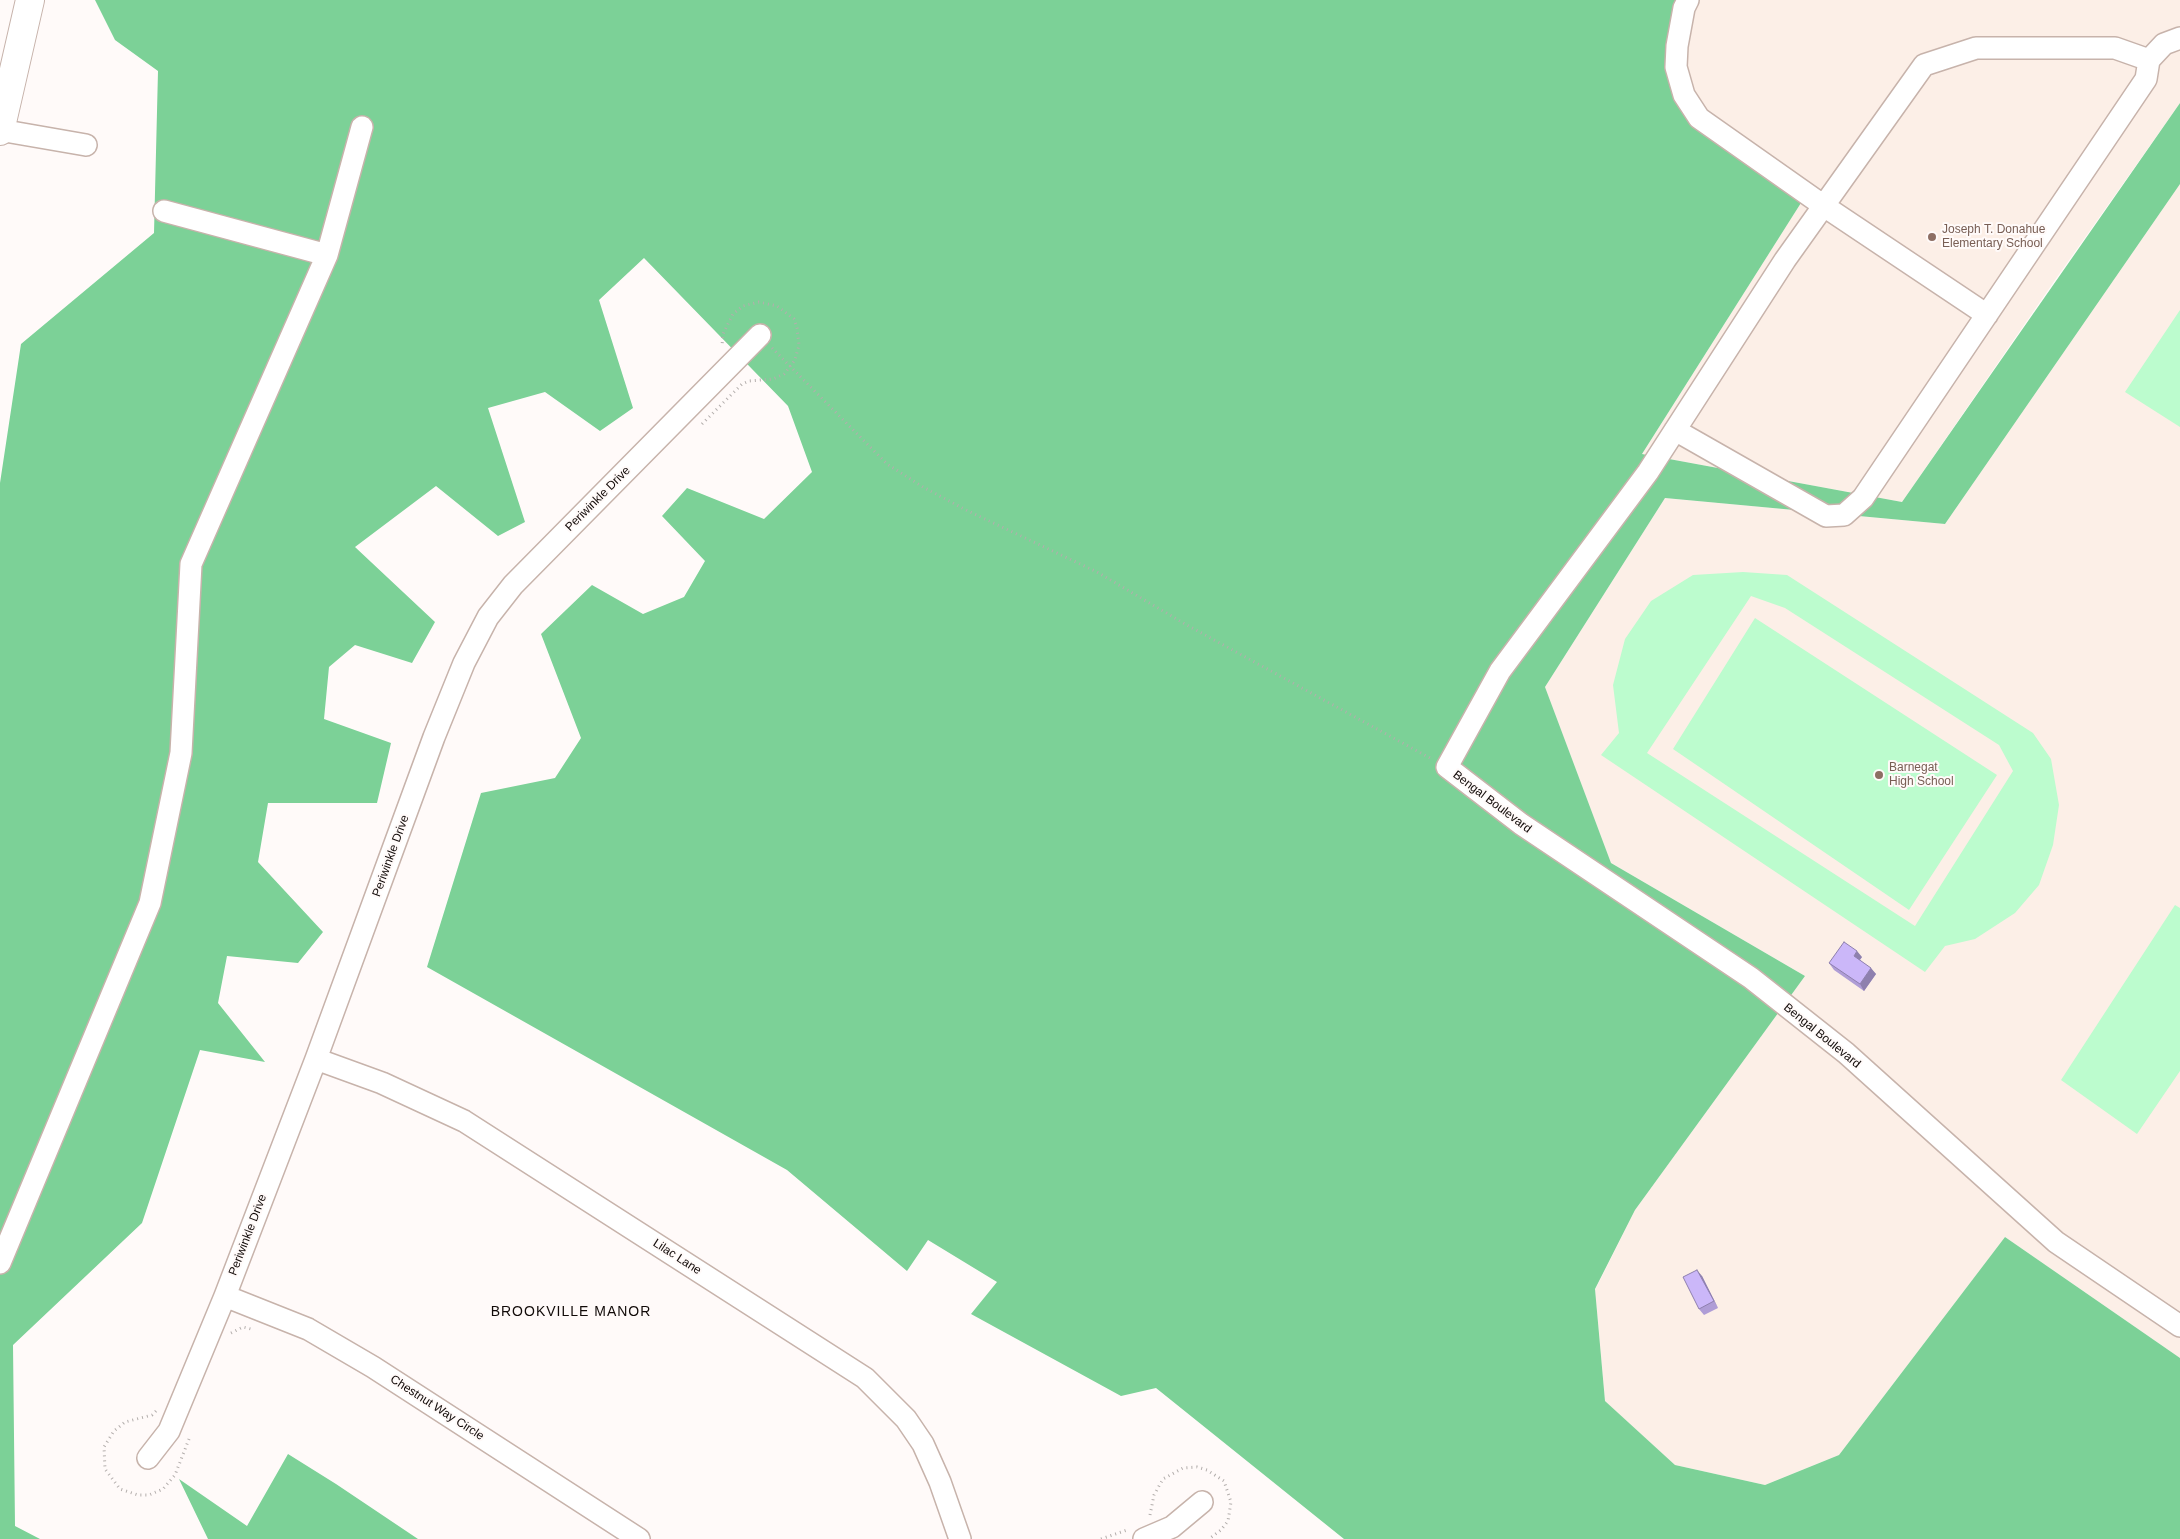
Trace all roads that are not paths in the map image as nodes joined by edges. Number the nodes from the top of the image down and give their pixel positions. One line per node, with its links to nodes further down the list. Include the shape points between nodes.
1 (30, 0): 6 (highway)
2 (1688, 0): 8 (street, via 1677,46 1676,67 1684,95 1694,111)
3 (2180, 38): 4 (street, via 2164,44)
4 (2149, 60): 8 (street, via 2116,48 1976,48 1924,65); 11 (street, via 2146,79)
5 (362, 127): 10 (street)
6 (0, 131): 7 (street)
7 (86, 145)
8 (1824, 206): 11 (street); 13 (street, via 1785,260)
9 (164, 211): 10 (street)
10 (328, 255): 15 (street, via 190,564 180,753 150,903)
11 (1987, 315): 13 (street, via 1863,498 1844,515 1826,516)
12 (760, 335): 14 (street, Periwinkle Drive, via 513,585 488,617 464,664 434,737)
13 (1675, 430): 17 (street, Bengal Boulevard, via 1648,472 1500,671 1447,768 1520,824 1751,978 1846,1053 2056,1242)
14 (316, 1059): 16 (street, Periwinkle Drive); 21 (street, Lilac Lane, via 382,1083 464,1122 866,1378 906,1419 923,1444)
15 (0, 1263)
16 (225, 1296): 18 (street, Periwinkle Drive, via 169,1431); 20 (street, Chestnut Way Circle, via 308,1329 374,1367)
17 (2180, 1326)
18 (148, 1458)
19 (1202, 1502): 22 (street, via 1172,1527)
20 (639, 1539)
21 (960, 1539)
22 (1144, 1539)

